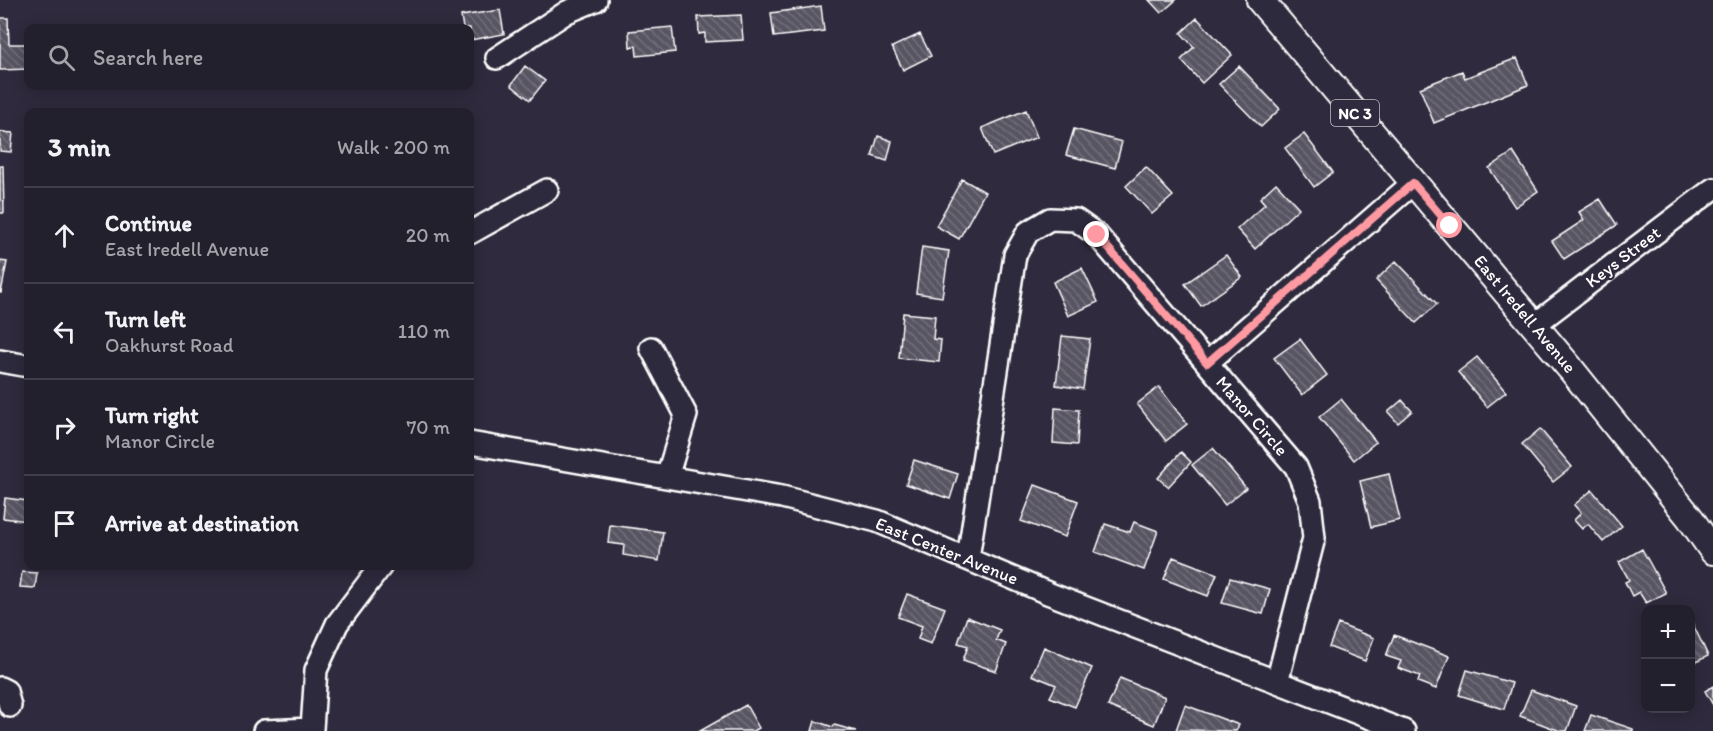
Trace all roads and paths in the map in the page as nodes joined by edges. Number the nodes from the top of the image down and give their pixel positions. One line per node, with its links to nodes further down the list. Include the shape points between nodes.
1 (596, 0): 3 (street, via 567,12)
2 (1260, 0): 4 (main road, East Iredell Avenue / NC 3)
3 (497, 58)
4 (1413, 183): 8 (main road, East Iredell Avenue / NC 3); 11 (street)
5 (1713, 189): 8 (street, Keys Street)
6 (548, 190): 7 (street)
7 (474, 230)
8 (1533, 326): 15 (main road, East Iredell Avenue / NC 3, via 1682,508)
9 (651, 348): 14 (street, via 686,415)
10 (0, 361): 12 (street)
11 (1207, 363): 16 (street, Manor Circle, via 1097,235 1076,220 1050,219 1028,232 1015,255); 18 (street, Manor Circle, via 1296,468 1311,501 1314,538)
12 (24, 365)
13 (474, 444): 14 (street, East Center Avenue)
14 (666, 477): 16 (street, East Center Avenue, via 782,497 877,521)
15 (1713, 552)
16 (968, 558): 18 (street, East Center Avenue)
17 (378, 570): 22 (street, via 337,624 316,670 312,729)
18 (1277, 682): 21 (street, East Center Avenue)
19 (0, 688): 20 (street, via 6,691)
20 (10, 706)
21 (1365, 724): 23 (street, East Center Avenue)
22 (264, 731)
23 (1404, 731)

